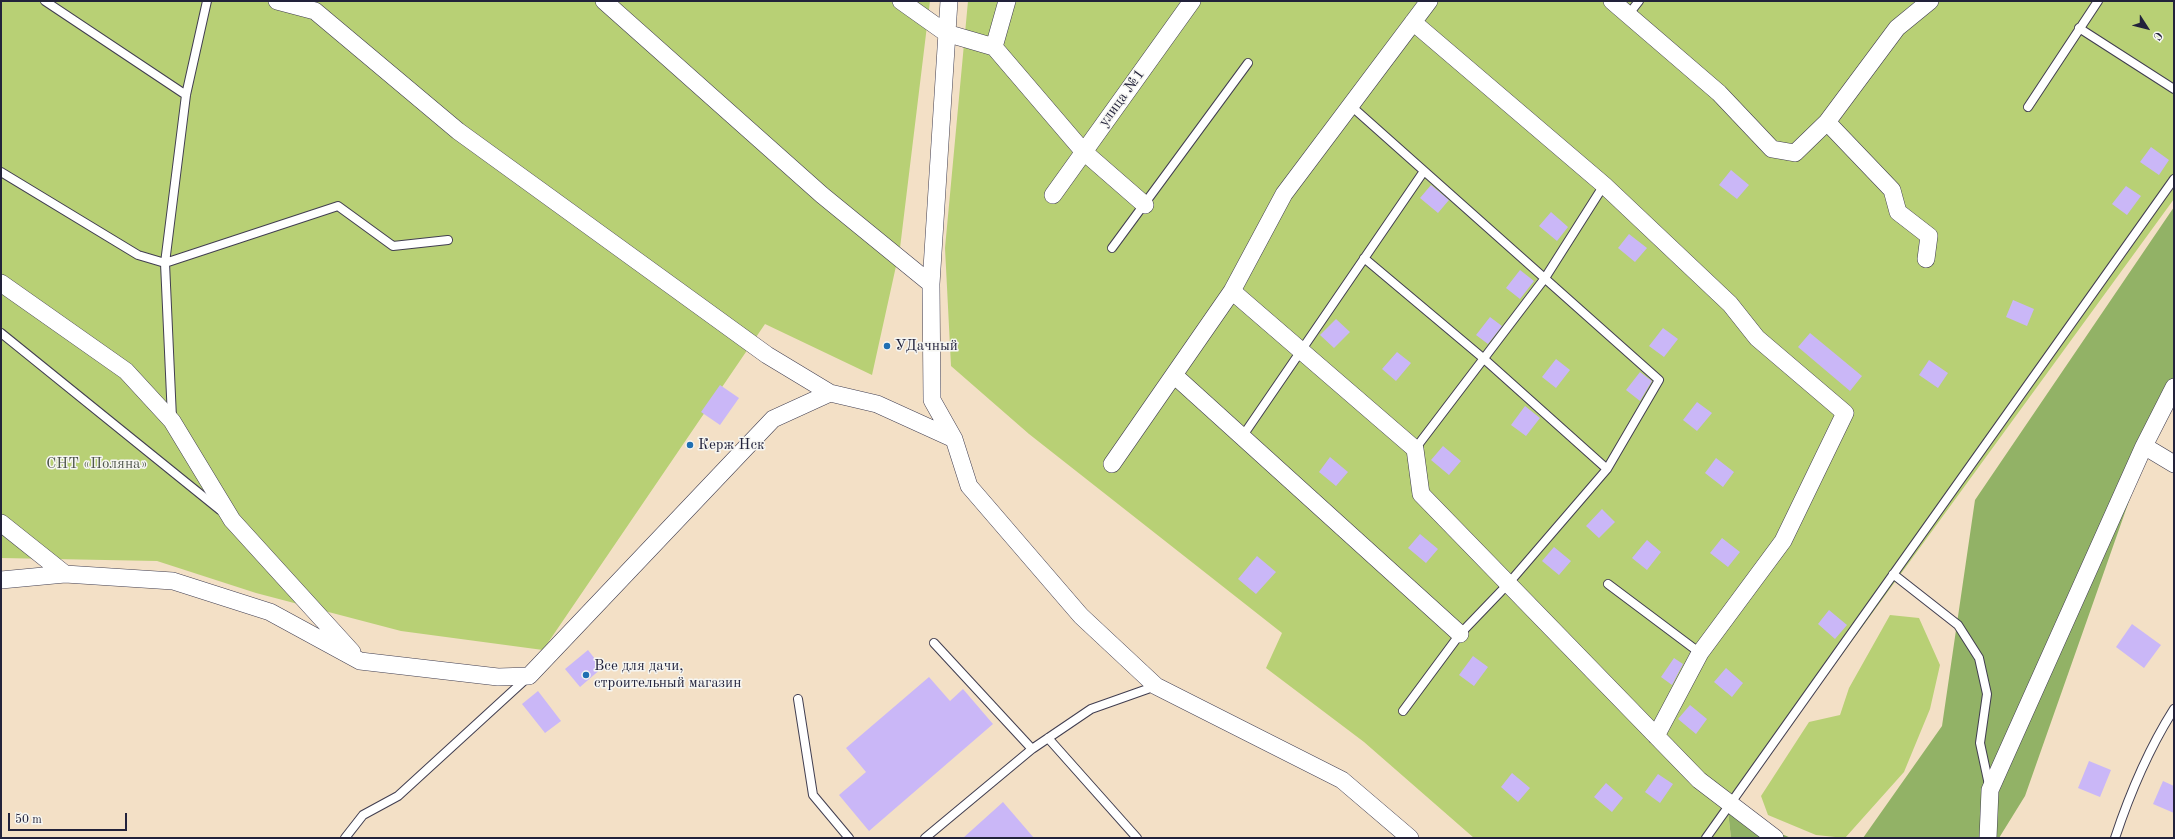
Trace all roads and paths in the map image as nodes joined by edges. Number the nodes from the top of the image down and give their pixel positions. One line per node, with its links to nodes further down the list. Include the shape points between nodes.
1 (45, 1): 21 (lane)
2 (207, 1): 21 (lane)
3 (277, 1): 46 (street, via 315,11 458,130 767,355)
4 (604, 1): 39 (street, via 822,195)
5 (901, 1): 17 (street)
6 (949, 1): 17 (street)
7 (1007, 1): 18 (street)
8 (1192, 1): 25 (street, улица №1)
9 (1429, 1): 15 (street)
10 (1612, 1): 14 (street)
11 (1639, 1): 14 (lane)
12 (1930, 1): 24 (street, via 1896,28)
13 (2098, 1): 16 (lane)
14 (1628, 15): 24 (street, via 1719,93 1772,148 1795,153)
15 (1413, 22): 22 (street); 29 (street)
16 (2079, 28): 20 (lane); 23 (lane)
17 (946, 33): 18 (street); 39 (street)
18 (994, 46): 25 (street)
19 (1248, 63): 31 (lane)
20 (2174, 89)
21 (186, 95): 36 (lane)
22 (1350, 105): 26 (lane); 40 (street, via 1284,194)
23 (2028, 107)
24 (1827, 122): 35 (street, via 1892,190 1898,212 1929,236)
25 (1083, 151): 30 (street, улица №1); 31 (street)
26 (1424, 171): 34 (lane); 37 (lane)
27 (1, 172): 36 (lane, via 138,256)
28 (2174, 179): 58 (lane)
29 (1604, 185): 37 (lane); 64 (street, via 1730,304 1757,338 1845,413 1783,541)
30 (1052, 195)
31 (1145, 205): 33 (lane)
32 (448, 240): 36 (lane, via 393,246 338,206)
33 (1112, 248)
34 (1364, 258): 42 (lane); 43 (lane)
35 (1926, 259)
36 (165, 263): 47 (lane)
37 (1545, 278): 43 (lane); 54 (lane, via 1659,380)
38 (1, 283): 47 (street, via 126,371)
39 (931, 284): 49 (street, via 932,400)
40 (1232, 290): 42 (street); 44 (street)
41 (1, 333): 55 (lane)
42 (1301, 350): 48 (lane); 51 (street)
43 (1483, 358): 51 (lane); 54 (lane)
44 (1174, 375): 48 (street); 52 (street)
45 (2174, 387): 50 (street)
46 (830, 393): 49 (street, via 877,404); 66 (street, via 773,419)
47 (172, 421): 55 (street)
48 (1242, 437): 62 (street)
49 (954, 439): 67 (street, via 969,486 1081,616)
50 (2144, 446): 53 (street); 74 (street)
51 (1414, 449): 60 (street, via 1420,494)
52 (1112, 464)
53 (2174, 464)
54 (1607, 469): 60 (lane)
55 (232, 520): 65 (street)
56 (1, 523): 57 (street)
57 (65, 574): 59 (street); 65 (street, via 173,580 270,612)
58 (1893, 574): 74 (lane, via 1958,625 1978,658 1987,694 1980,743); 75 (lane)
59 (1, 580)
60 (1508, 584): 62 (lane); 71 (street)
61 (1608, 584): 64 (lane)
62 (1460, 634): 70 (lane)
63 (934, 642): 73 (lane)
64 (1700, 653): 71 (street)
65 (360, 661): 66 (street, via 498,677)
66 (529, 676): 76 (lane, via 398,796 364,815)
67 (1156, 686): 72 (lane, via 1091,709); 80 (street, via 1342,780)
68 (798, 699): 77 (lane, via 813,795)
69 (2174, 709): 84 (lane, via 2147,756)
70 (1403, 711)
71 (1656, 736): 75 (street, via 1699,780)
72 (1048, 738): 73 (lane); 79 (lane)
73 (1032, 749): 78 (lane)
74 (1990, 790): 83 (street)
75 (1731, 804): 81 (lane); 82 (street)
76 (345, 838)
77 (849, 838)
78 (925, 838)
79 (1137, 838)
80 (1410, 838)
81 (1706, 838)
82 (1775, 838)
83 (1988, 838)
84 (2115, 838)

